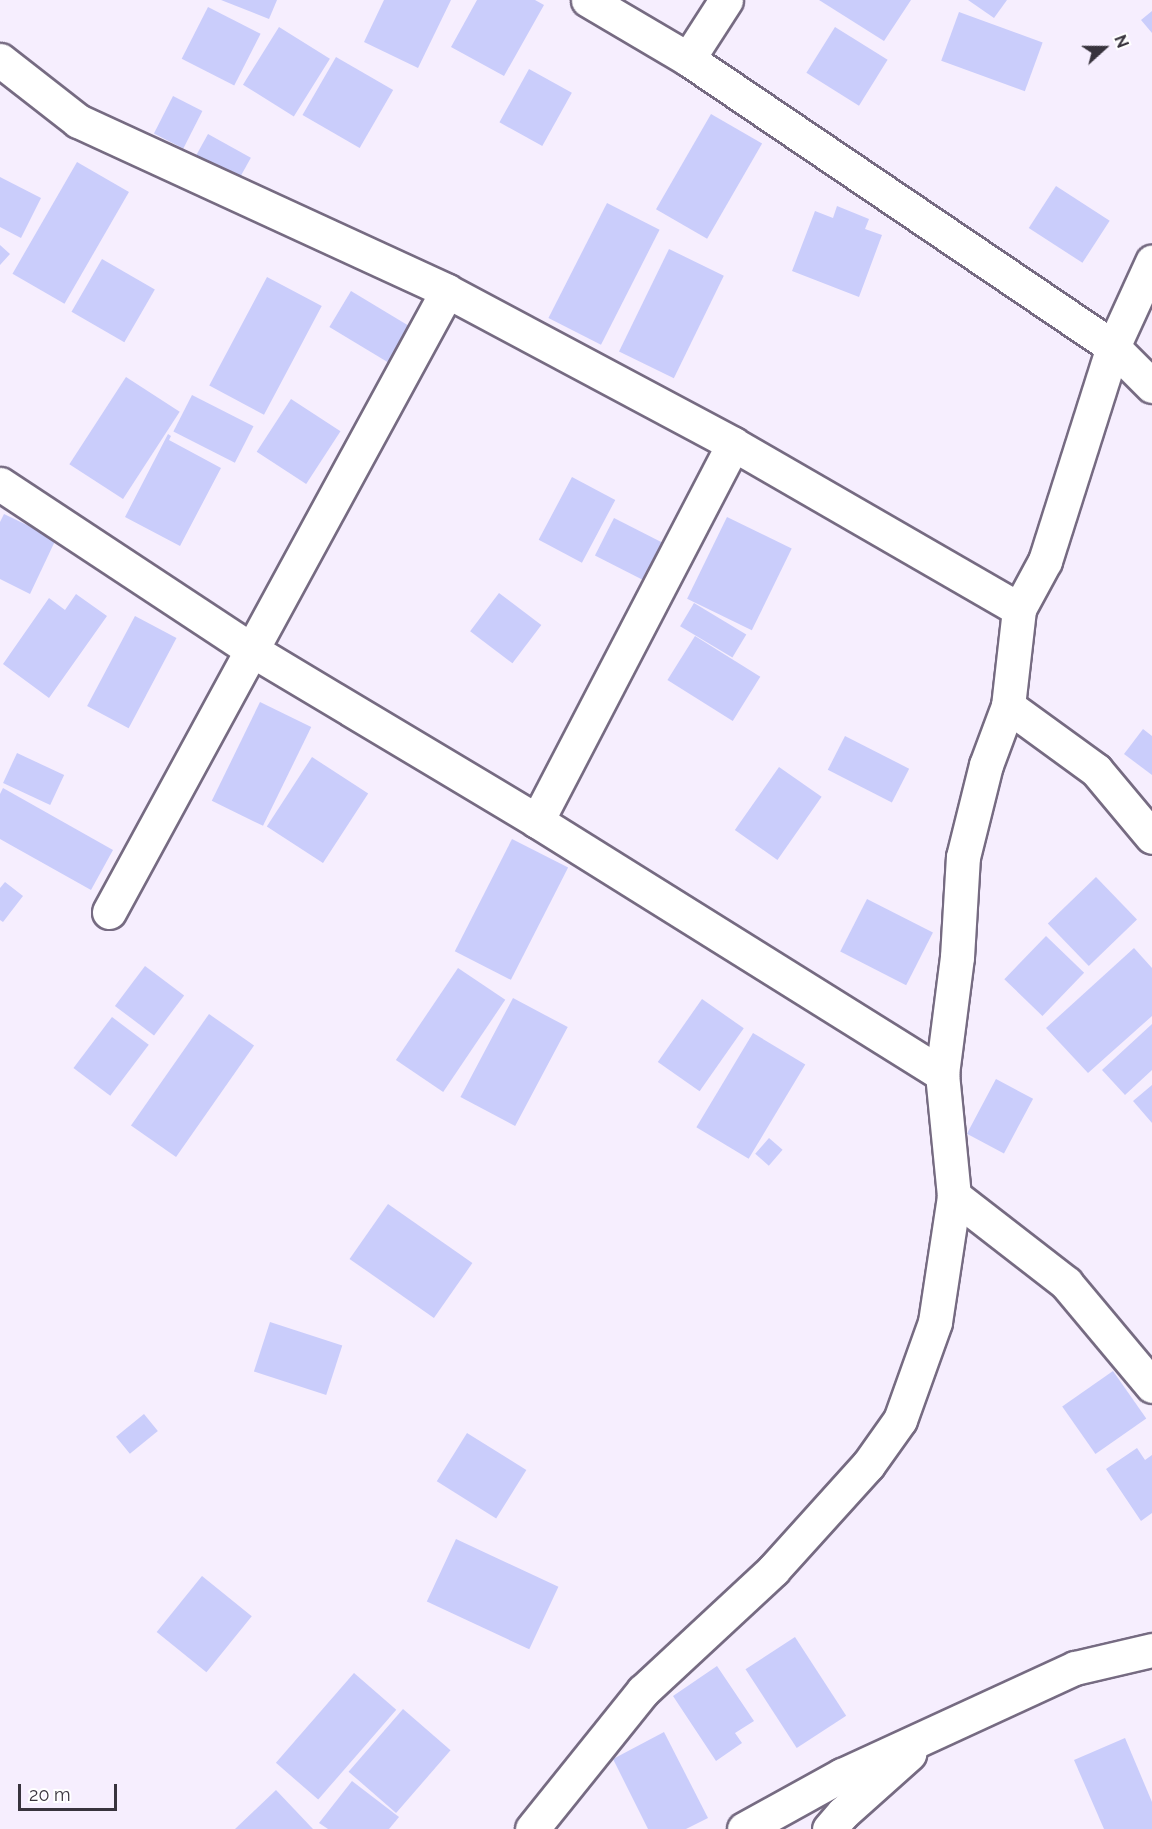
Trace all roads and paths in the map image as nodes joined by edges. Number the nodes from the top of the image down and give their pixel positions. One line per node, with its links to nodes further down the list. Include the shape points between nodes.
1 (588, 0): 3 (street)
2 (726, 0): 3 (street)
3 (688, 59): 7 (street)
4 (0, 60): 6 (street, via 78,121)
5 (1152, 262): 7 (street)
6 (447, 291): 9 (street); 12 (street)
7 (1113, 346): 8 (street); 11 (street, via 1045,561)
8 (1152, 386)
9 (733, 444): 11 (street); 14 (street)
10 (0, 484): 12 (street)
11 (1019, 609): 13 (street)
12 (250, 649): 14 (street); 16 (street)
13 (1008, 706): 15 (street, via 1096,770); 17 (street, via 986,765 963,857 957,957)
14 (537, 821): 17 (street)
15 (1152, 837)
16 (109, 912)
17 (942, 1074): 18 (street)
18 (954, 1196): 19 (street, via 1066,1283); 22 (street, via 935,1322 900,1420 868,1465 773,1570 643,1691)
19 (1152, 1386)
20 (1152, 1650): 21 (street, via 1075,1668)
21 (922, 1738): 23 (street, via 842,1775); 24 (street, via 902,1763)
22 (532, 1829)
23 (744, 1829)
24 (829, 1829)

